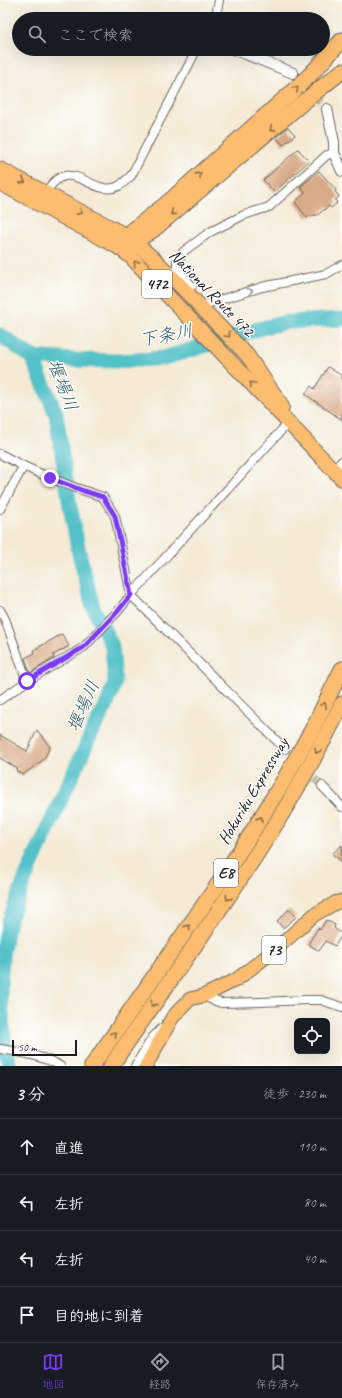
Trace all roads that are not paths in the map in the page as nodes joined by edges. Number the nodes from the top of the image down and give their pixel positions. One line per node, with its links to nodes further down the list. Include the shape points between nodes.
1 (219, 0): 2 (street)
2 (216, 12)
3 (342, 40): 5 (highway)
4 (342, 46): 11 (highway)
5 (330, 53)
6 (193, 56): 19 (street, via 131,176 118,186 106,188 80,178 66,176 56,180)
7 (250, 56): 12 (street)
8 (327, 56): 11 (highway)
9 (342, 62): 13 (highway)
10 (342, 71): 13 (highway)
11 (312, 73): 20 (highway, one-way to 11)
12 (294, 74)
13 (301, 104): 20 (highway, one-way to 20, via 153,230)
14 (327, 109): 15 (street)
15 (334, 153): 17 (street); 22 (street, via 327,155 269,207 244,215 210,232 184,251 177,262 177,268 192,286)
16 (0, 169): 19 (highway, National Route 472 / 472, one-way to 19)
17 (342, 171)
18 (0, 183): 19 (highway, National Route 472 / 472)
19 (43, 199): 20 (highway, National Route 472 / 472)
20 (127, 242): 22 (highway, National Route 472 / 472, via 153,258); 24 (highway, National Route 472 / 472, one-way to 20, via 131,257)
21 (342, 265): 23 (street, one-way to 21, via 262,287 326,274)
22 (186, 291): 23 (highway, National Route 472 / 472)
23 (204, 311): 24 (highway, National Route 472 / 472, one-way to 24, via 247,355 279,401)
24 (289, 422): 27 (highway, National Route 472 / 472); 29 (street)
25 (0, 454): 26 (street)
26 (23, 467): 28 (street); 29 (street, via 103,497 115,516)
27 (339, 470)
28 (0, 509)
29 (131, 595): 32 (street, via 84,647); 35 (street)
30 (0, 610): 32 (street)
31 (342, 669): 44 (highway, Hokuriku Expressway / E8, one-way to 31, via 251,834 312,730)
32 (27, 681): 33 (street)
33 (0, 700)
34 (342, 704): 45 (highway, Hokuriku Expressway / E8, one-way to 45, via 264,843)
35 (285, 749)
36 (322, 786): 37 (street)
37 (342, 807)
38 (342, 901): 39 (main road, 73, via 314,915 236,980)
39 (203, 996): 40 (street, via 221,1003 321,1000); 41 (main road, 73, via 190,999 172,1018)
40 (342, 1007)
41 (167, 1028): 46 (street, via 162,1028 152,1038); 47 (main road, 73)
42 (0, 1049): 43 (street, via 54,1062)
43 (60, 1066)
44 (92, 1066)
45 (111, 1066)
46 (135, 1066)
47 (146, 1066)

